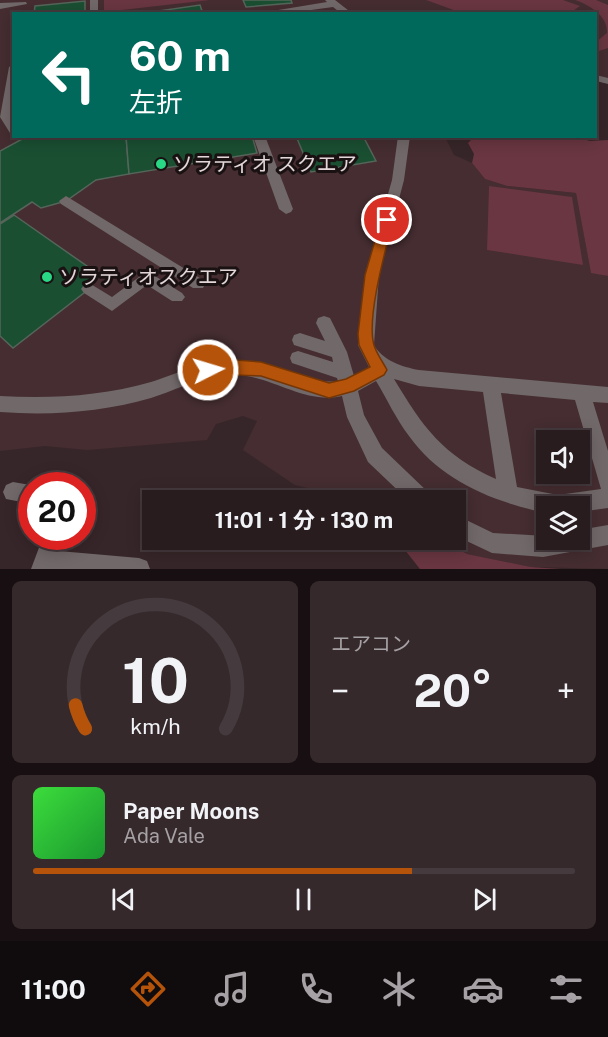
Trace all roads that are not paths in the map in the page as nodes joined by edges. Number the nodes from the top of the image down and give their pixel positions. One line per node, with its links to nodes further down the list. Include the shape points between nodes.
1 (332, 2): 4 (street); 5 (street)
2 (0, 6): 3 (street)
3 (23, 6)
4 (270, 12)
5 (346, 12)
6 (12, 79): 7 (street, via 6,116)
7 (12, 128)
8 (260, 138): 11 (street)
9 (404, 138): 19 (street, via 398,180 372,275 366,334)
10 (66, 201): 12 (street)
11 (286, 209)
12 (198, 284)
13 (89, 289): 14 (street, via 112,305 147,277)
14 (177, 297)
15 (324, 323): 17 (street)
16 (300, 340): 17 (street)
17 (339, 352): 20 (street)
18 (298, 358): 20 (street)
19 (378, 364): 20 (street); 21 (street, via 419,378); 27 (street, via 415,430 436,454 473,479)
20 (347, 380): 24 (street, via 329,390 261,369 222,367 93,402 50,406); 26 (street, via 356,417 375,455)
21 (491, 385): 22 (street); 27 (street)
22 (581, 392): 23 (street); 25 (street)
23 (608, 395)
24 (0, 404)
25 (608, 483)
26 (412, 490)
27 (508, 495): 28 (street, via 558,505)
28 (608, 498)
29 (466, 530): 30 (street, via 492,543 543,548)
30 (608, 535)
31 (43, 564): 32 (street)
32 (140, 569)

